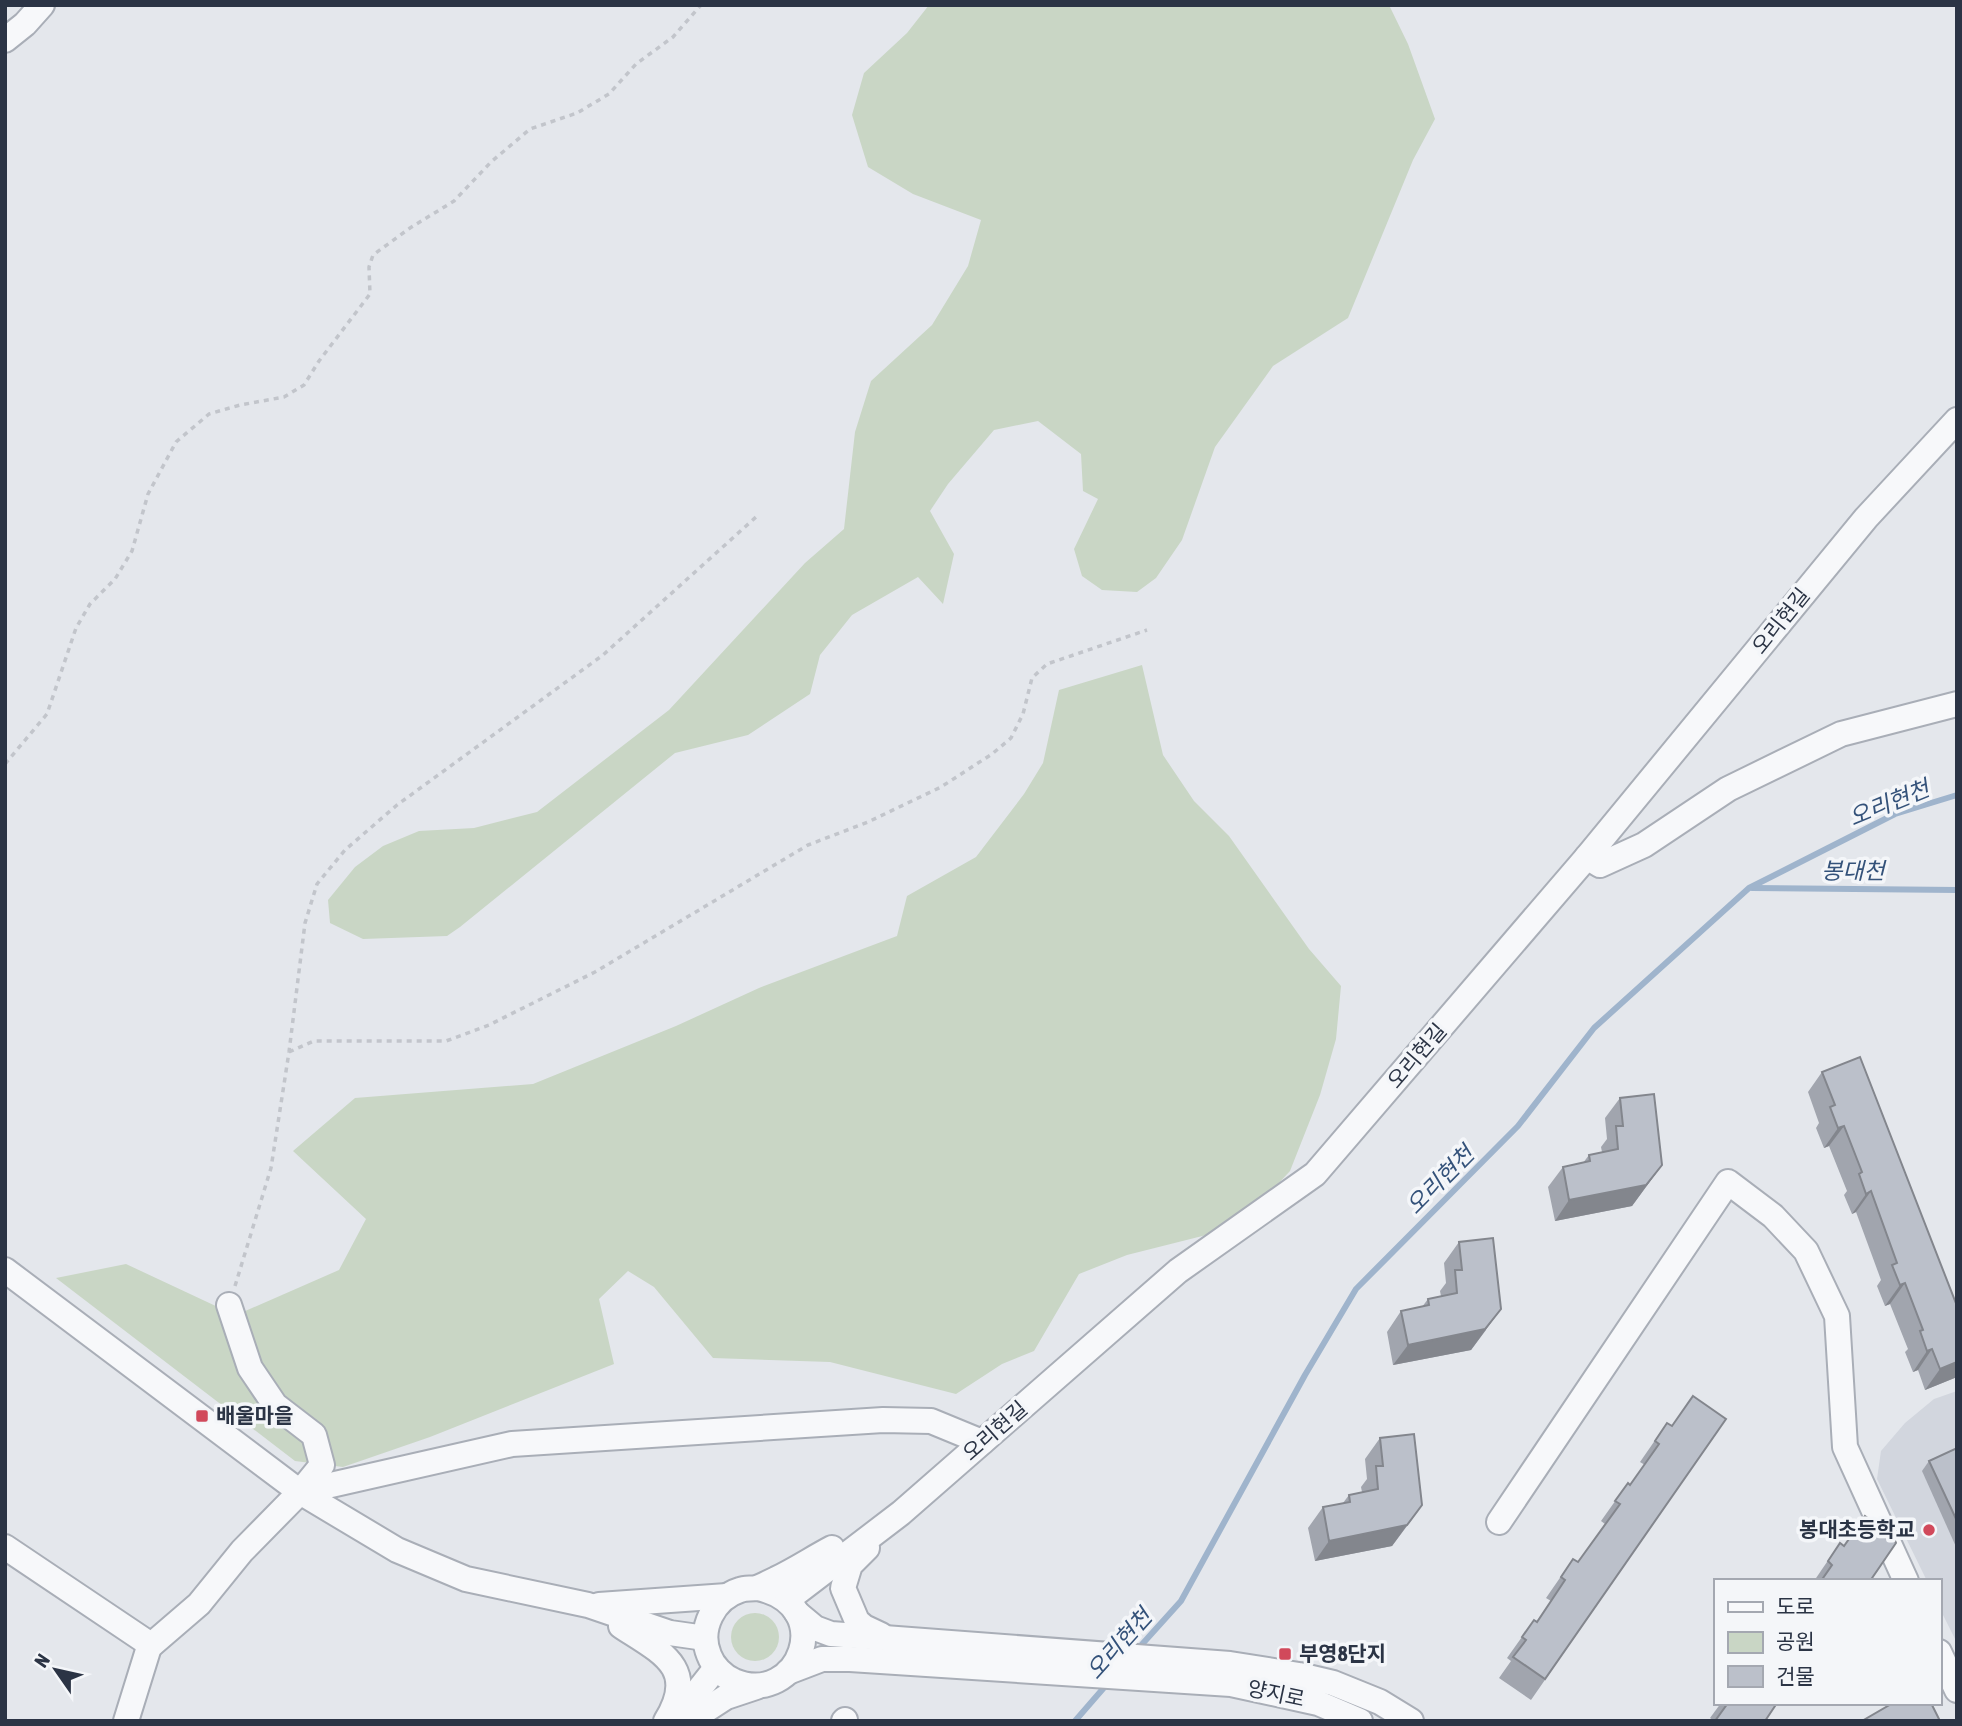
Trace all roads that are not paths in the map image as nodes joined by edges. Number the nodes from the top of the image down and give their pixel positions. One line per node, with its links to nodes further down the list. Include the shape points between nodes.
1 (42, 5): 2 (street)
2 (5, 40)
3 (1957, 420): 5 (street, 오리현길, via 1866,518)
4 (1957, 704): 5 (street, via 1840,734 1728,789 1644,845 1600,865)
5 (1587, 857): 8 (street, 오리현길, via 1315,1174 1178,1271)
6 (7, 1275): 9 (street)
7 (229, 1305): 9 (street, via 250,1368 275,1405 314,1435 322,1465)
8 (982, 1442): 9 (street, via 931,1421 883,1420 512,1444); 10 (street, 오리현길)
9 (300, 1492): 16 (street, via 397,1550 466,1579); 20 (street, via 242,1551 199,1604)
10 (901, 1513): 14 (street); 17 (street, 오리현길); 19 (street, via 850,1565 844,1588 857,1621)
11 (1499, 1522): 13 (street, via 1728,1182 1773,1216 1806,1251 1837,1316 1845,1447)
12 (5, 1547): 20 (street)
13 (1905, 1579)
14 (758, 1588): 15 (street); 17 (street, via 774,1591)
15 (727, 1596): 16 (street); 18 (street, via 715,1607)
16 (588, 1605): 18 (street, via 670,1633); 29 (street, via 675,1666 677,1704)
17 (792, 1606): 19 (street, via 815,1628 831,1634); 24 (street, via 803,1628 803,1644)
18 (705, 1638): 23 (street)
19 (893, 1639): 22 (street)
20 (151, 1645): 28 (street)
21 (1941, 1656): 27 (street)
22 (977, 1657): 24 (street, via 822,1659); 25 (street)
23 (716, 1668): 26 (street, via 736,1682); 30 (street)
24 (788, 1672): 26 (street)
25 (1231, 1674): 32 (street, 양지로); 33 (street, 양지로, via 1300,1675 1333,1683 1380,1702)
26 (760, 1686): 31 (street, via 726,1696)
27 (1957, 1690)
28 (126, 1721)
29 (666, 1721)
30 (674, 1721)
31 (689, 1721)
32 (1360, 1721)
33 (1411, 1721)

